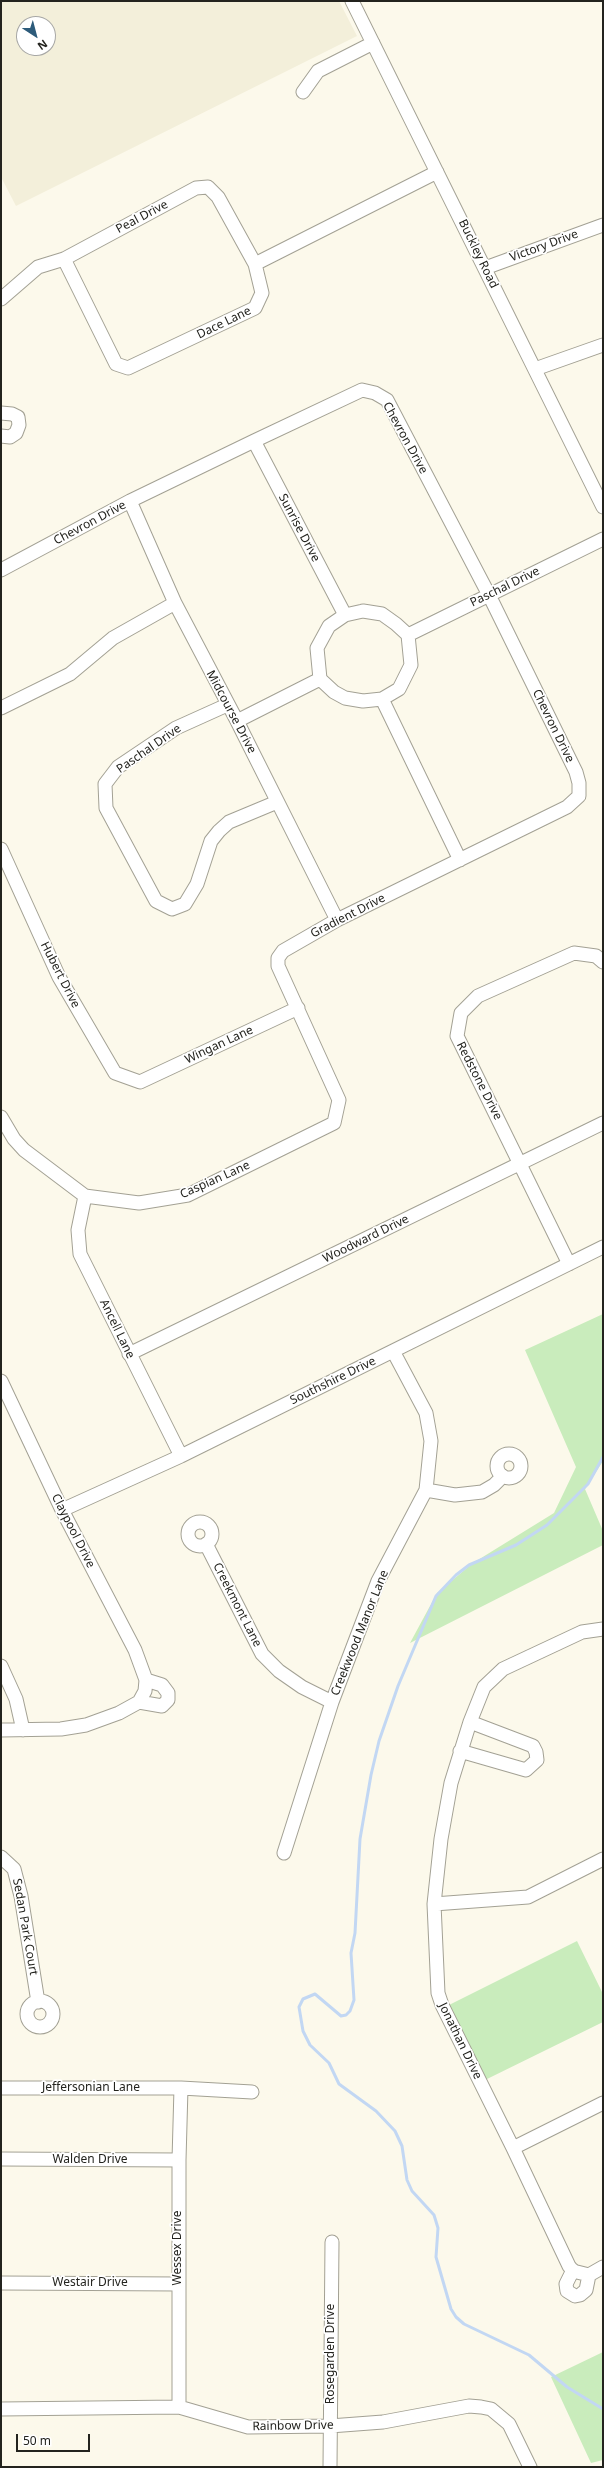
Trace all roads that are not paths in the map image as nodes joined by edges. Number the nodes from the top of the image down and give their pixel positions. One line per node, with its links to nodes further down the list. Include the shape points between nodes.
1 (352, 1): 2 (street, Buckley Road)
2 (373, 43): 3 (street, via 318,72); 4 (street, Buckley Road)
3 (303, 92)
4 (437, 172): 7 (street); 8 (street, Buckley Road)
5 (603, 225): 8 (street, Victory Drive)
6 (64, 259): 7 (street, Peal Drive, via 196,188 208,187 218,196); 7 (street, Dace Lane, via 116,364 128,368 255,308 262,293); 9 (street, Peal Drive, via 38,267)
7 (255, 264)
8 (485, 268): 11 (street, Buckley Road)
9 (1, 299)
10 (603, 344): 11 (street)
11 (535, 369): 16 (street, Buckley Road)
12 (1, 413): 13 (street, via 18,417 19,425 16,433 10,437)
13 (1, 436)
14 (254, 441): 15 (street, Chevron Drive); 19 (street, Chevron Drive, via 362,390 375,393 387,400); 21 (street, Sunrise Drive)
15 (130, 501): 18 (street, Chevron Drive); 20 (street, Midcourse Drive)
16 (603, 507)
17 (603, 539): 19 (street, Paschal Drive)
18 (1, 570)
19 (489, 595): 22 (street, Paschal Drive); 28 (street, Chevron Drive, via 576,772)
20 (175, 603): 25 (street, Midcourse Drive); 26 (street, via 113,638 70,674)
21 (344, 615): 22 (street, via 363,611 382,614); 23 (street, via 329,626 317,648)
22 (408, 635): 24 (street, via 411,665 399,689)
23 (320, 679): 24 (street, via 345,698 362,701); 27 (street)
24 (382, 699): 31 (street)
25 (227, 705): 27 (street, Midcourse Drive); 29 (street, Paschal Drive, via 176,728 118,767 105,784 106,808 156,901 172,909 186,904 197,884 211,841 219,831 229,822)
26 (1, 708)
27 (237, 721): 29 (street, Midcourse Drive)
28 (579, 796): 31 (street, Gradient Drive, via 567,807)
29 (277, 802): 32 (street, Midcourse Drive)
30 (1, 849): 35 (street, Hubert Drive, via 59,977 115,1073)
31 (460, 860): 32 (street, Gradient Drive)
32 (337, 920): 34 (street, Gradient Drive, via 283,951 278,958 278,966)
33 (603, 962): 39 (street, Redstone Drive, via 596,956 574,953 478,996 461,1012 457,1036)
34 (298, 1008): 35 (street, Wingan Lane); 37 (street, Gradient Drive, via 339,1100)
35 (140, 1082)
36 (1, 1116): 40 (street, Caspian Lane, via 14,1139 24,1150)
37 (334, 1123): 40 (street, Caspian Lane, via 188,1195 139,1203)
38 (603, 1123): 39 (street, Woodward Drive)
39 (521, 1164): 42 (street, Redstone Drive); 44 (street, Woodward Drive)
40 (85, 1196): 44 (street, Ancell Lane, via 78,1230 80,1254)
41 (603, 1247): 42 (street, Southshire Drive)
42 (569, 1264): 43 (street, Southshire Drive)
43 (393, 1351): 46 (street, Southshire Drive); 48 (street, Creekwood Manor Lane, via 426,1413 431,1440)
44 (129, 1354): 46 (street, Ancell Lane)
45 (1, 1381): 49 (street, Claypool Drive)
46 (181, 1456): 49 (street, Southshire Drive)
47 (503, 1476): 48 (street, via 482,1492 455,1495)
48 (426, 1490): 55 (street, Creekwood Manor Lane, via 378,1581)
49 (62, 1510): 53 (street, Claypool Drive, via 135,1650)
50 (206, 1544): 55 (street, Creekmont Lane, via 262,1654 279,1671 302,1687)
51 (603, 1629): 56 (street, Jonathan Drive, via 582,1632 503,1669 484,1687)
52 (1, 1666): 58 (street, via 16,1699)
53 (146, 1680): 54 (street, via 145,1691); 54 (street, via 162,1685 168,1692 168,1700 162,1706)
54 (139, 1702): 58 (street, via 119,1713 86,1725)
55 (332, 1702): 60 (street, Creekwood Manor Lane)
56 (470, 1722): 59 (street, Jonathan Drive); 59 (street, via 532,1746 537,1760 526,1770)
57 (1, 1730): 58 (street)
58 (23, 1730)
59 (460, 1751): 63 (street, Jonathan Drive, via 450,1783)
60 (284, 1853)
61 (1, 1858): 64 (street, Sedan Park Court, via 14,1869 21,1896)
62 (603, 1859): 63 (street, via 528,1897)
63 (434, 1904): 69 (street, Jonathan Drive, via 438,1993)
64 (38, 2002)
65 (1, 2088): 66 (street, Jeffersonian Lane)
66 (181, 2088): 67 (street, Jeffersonian Lane); 71 (street, Wessex Drive)
67 (252, 2092)
68 (603, 2103): 69 (street)
69 (513, 2148): 74 (street, Jonathan Drive)
70 (1, 2159): 71 (street, Walden Drive)
71 (179, 2160): 77 (street, Wessex Drive)
72 (332, 2242): 80 (street, Rosegarden Drive)
73 (603, 2267): 75 (street)
74 (572, 2270): 75 (street); 75 (street, via 566,2284 567,2291 575,2296 586,2290)
75 (589, 2275)
76 (1, 2283): 77 (street, Westair Drive)
77 (178, 2284): 78 (street, Wessex Drive)
78 (179, 2407): 79 (street, Rainbow Drive); 80 (street, Rainbow Drive, via 248,2427)
79 (1, 2409)
80 (330, 2426): 81 (street, Rosegarden Drive); 82 (street, Rainbow Drive, via 383,2422 469,2406 486,2408 500,2415 509,2424)
81 (330, 2467)
82 (530, 2467)

